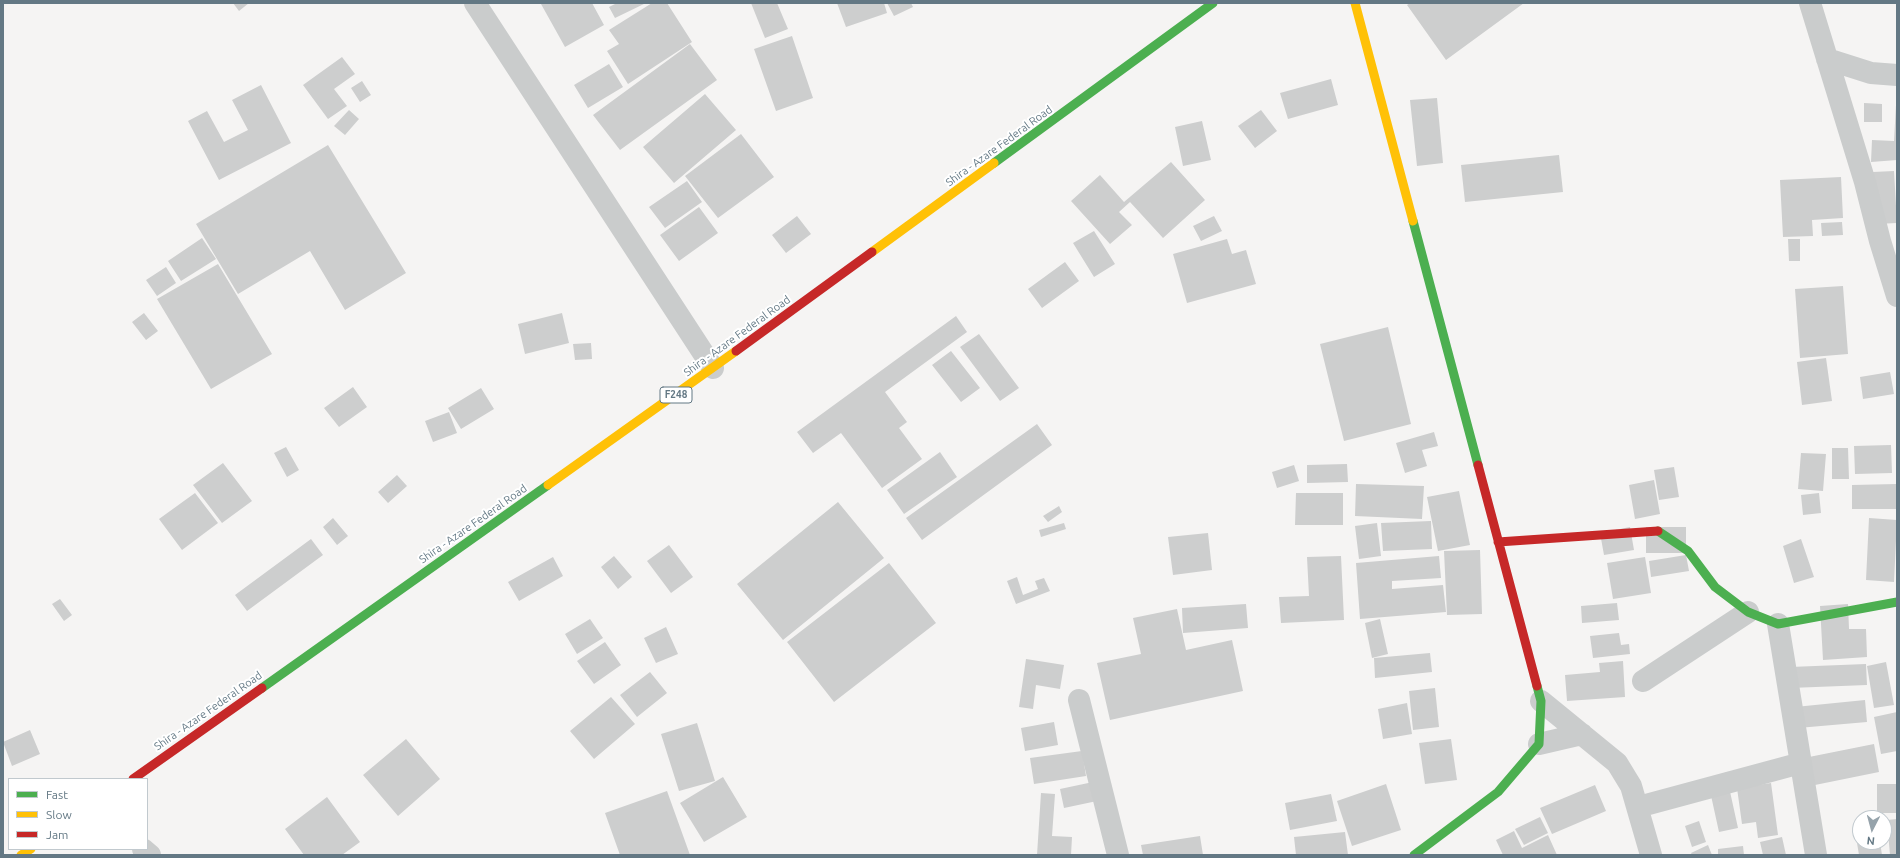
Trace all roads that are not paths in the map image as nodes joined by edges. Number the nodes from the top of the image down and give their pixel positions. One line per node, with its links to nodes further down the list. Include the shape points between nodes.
1 (475, 3): 8 (street)
2 (1213, 3): 8 (street, Shira - Azare Federal Road / F248)
3 (1355, 3): 9 (street)
4 (1810, 3): 5 (street)
5 (1828, 59): 6 (street, via 1871,73); 7 (street)
6 (1897, 75)
7 (1897, 296)
8 (713, 368): 19 (street, Shira - Azare Federal Road / F248)
9 (1498, 542): 11 (street, via 1659,531 1688,551 1716,587); 15 (street)
10 (1897, 602): 12 (street)
11 (1748, 612): 12 (street); 13 (street)
12 (1778, 624): 18 (street)
13 (1643, 681)
14 (1079, 700): 21 (street)
15 (1541, 701): 16 (street); 17 (street)
16 (1582, 734): 17 (street); 20 (street, via 1617,763 1631,786)
17 (1539, 744): 22 (street, via 1498,792)
18 (1801, 763): 20 (street); 24 (street)
19 (134, 778)
20 (1638, 807): 23 (street)
21 (1118, 855)
22 (1414, 855)
23 (1651, 855)
24 (1816, 855)

